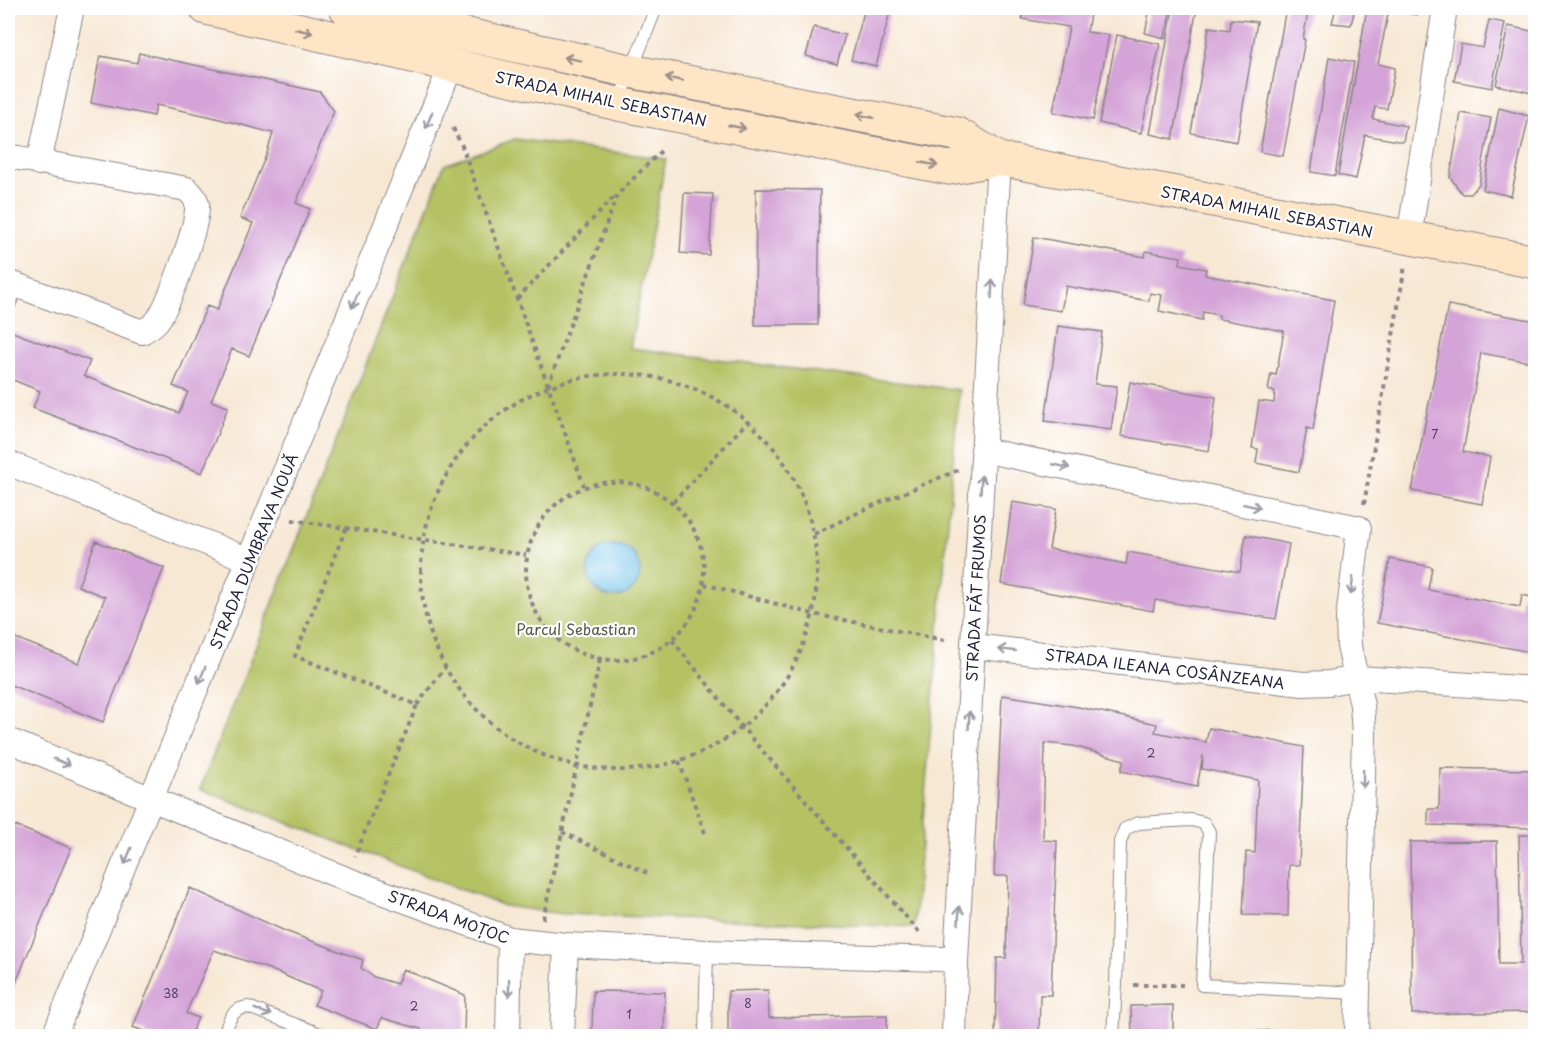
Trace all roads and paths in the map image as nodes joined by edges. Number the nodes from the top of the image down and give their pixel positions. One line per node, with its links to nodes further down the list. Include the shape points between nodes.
1 (72, 8): 13 (street)
2 (206, 8): 6 (main road, STRADA MIHAIL SEBASTIAN, one-way to 6)
3 (346, 8): 7 (main road, STRADA MIHAIL SEBASTIAN, one-way to 3)
4 (656, 8): 7 (lane)
5 (1445, 8): 15 (street)
6 (451, 66): 8 (main road, STRADA MIHAIL SEBASTIAN); 9 (street, STRADA DUMBRAVA NOUĂ)
7 (630, 71): 8 (lane); 11 (main road, STRADA MIHAIL SEBASTIAN, one-way to 7, via 957,134)
8 (618, 104): 11 (main road, STRADA MIHAIL SEBASTIAN, one-way to 11, via 949,168)
9 (432, 112): 18 (path, via 451,123 459,140); 26 (street, STRADA DUMBRAVA NOUĂ, one-way to 26)
10 (661, 151): 14 (path)
11 (999, 159): 15 (main road, STRADA MIHAIL SEBASTIAN); 22 (street, STRADA FĂT FRUMOS, one-way to 11)
12 (9, 161): 13 (street)
13 (39, 163): 17 (street, via 187,189 197,202 194,231 166,306 156,323 142,332)
14 (617, 195): 18 (path); 20 (path)
15 (1409, 238): 16 (main road, STRADA MIHAIL SEBASTIAN); 28 (path)
16 (1536, 262)
17 (12, 284): 19 (lane)
18 (517, 299): 20 (path)
19 (8, 308)
20 (548, 387): 21 (path, via 600,374 653,376 704,392); 24 (path); 30 (path, via 511,405 479,431 453,463 434,499)
21 (748, 421): 25 (path); 29 (path, via 778,453 801,492)
22 (983, 455): 28 (street, one-way to 28); 29 (path); 36 (street, STRADA FĂT FRUMOS, one-way to 22)
23 (8, 463): 32 (street)
24 (584, 486): 25 (path, via 615,481 646,486); 31 (path, via 557,502 537,526)
25 (673, 502): 33 (path, via 692,525 703,553)
26 (267, 516): 27 (path); 32 (street, STRADA DUMBRAVA NOUĂ)
27 (346, 528): 30 (path); 41 (path, via 295,656)
28 (1359, 528): 39 (street, one-way to 39, via 1348,619 1349,646)
29 (814, 534): 34 (path, via 817,574)
30 (423, 539): 31 (path); 38 (path, via 420,583 428,627)
31 (526, 555): 37 (path, via 525,584 534,611 545,627 573,651)
32 (249, 560): 46 (street, STRADA DUMBRAVA NOUĂ, one-way to 46)
33 (704, 584): 34 (path); 35 (path, via 698,606)
34 (813, 614): 36 (path); 42 (path, via 798,656 774,694)
35 (672, 640): 37 (path, via 648,654 624,661); 42 (path)
36 (973, 646): 39 (street, STRADA ILEANA COSÂNZEANA, one-way to 36, via 1303,684); 55 (street, STRADA FĂT FRUMOS, one-way to 36)
37 (600, 660): 45 (path)
38 (445, 668): 41 (path); 45 (path, via 478,713 524,746)
39 (1357, 678): 40 (street, STRADA ILEANA COSÂNZEANA); 58 (street, one-way to 58, via 1364,734)
40 (1536, 689)
41 (417, 705): 50 (path)
42 (742, 727): 44 (path, via 712,747); 55 (path)
43 (8, 740): 46 (street, STRADA MOȚOC, one-way to 46)
44 (679, 761): 45 (path, via 628,770); 48 (path)
45 (576, 766): 47 (path)
46 (152, 799): 50 (street, STRADA MOȚOC); 59 (street, STRADA DUMBRAVA NOUĂ, one-way to 59)
47 (562, 832): 49 (path); 52 (path)
48 (705, 833)
49 (647, 873)
50 (346, 879): 51 (street, STRADA MOȚOC)
51 (510, 939): 52 (street, STRADA MOȚOC); 62 (street, one-way to 62)
52 (537, 943): 53 (street, STRADA MOȚOC)
53 (566, 945): 54 (street, STRADA MOȚOC); 63 (street)
54 (706, 952): 55 (street, STRADA MOȚOC); 64 (lane)
55 (949, 960): 65 (street, STRADA FĂT FRUMOS)
56 (1116, 984): 57 (path); 57 (lane, via 1119,842 1125,829 1138,823 1191,820 1204,823 1209,832); 66 (lane)
57 (1202, 985): 58 (lane)
58 (1358, 993): 67 (street)
59 (54, 1036)
60 (224, 1036): 61 (lane, one-way to 61, via 231,1015 248,1007)
61 (326, 1036)
62 (508, 1036)
63 (562, 1036)
64 (705, 1036)
65 (954, 1036)
66 (1113, 1036)
67 (1357, 1036)

